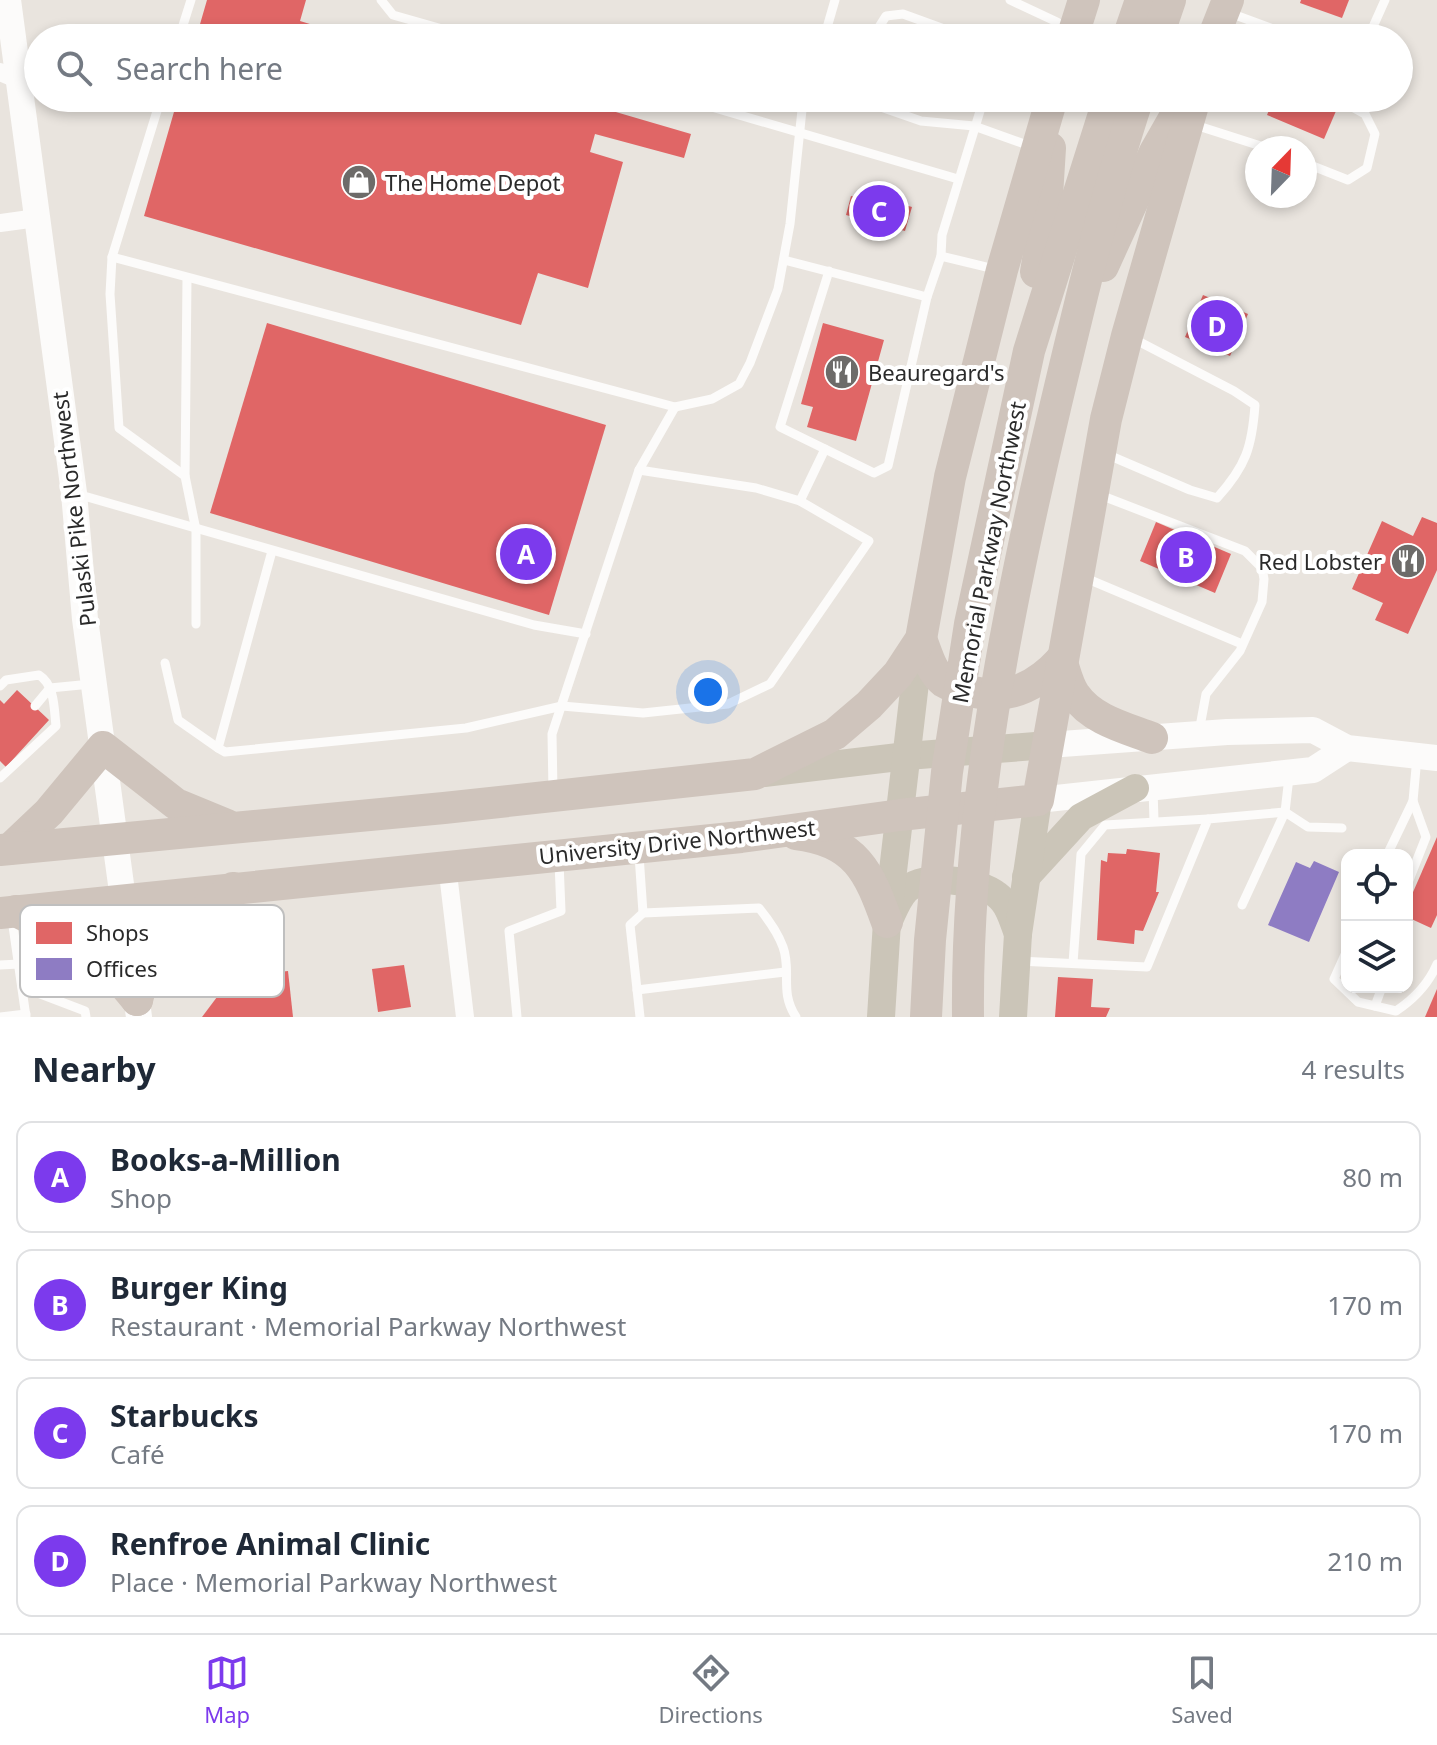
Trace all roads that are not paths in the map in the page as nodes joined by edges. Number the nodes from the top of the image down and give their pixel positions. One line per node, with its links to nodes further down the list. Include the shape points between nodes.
1 (8, 0): 22 (main road, Pulaski Pike Northwest)
2 (191, 0): 11 (lane)
3 (381, 0): 12 (lane, via 393,15)
4 (835, 0): 13 (lane)
5 (1010, 0): 16 (lane)
6 (1084, 0): 17 (highway)
7 (1141, 0): 18 (highway)
8 (1170, 0): 19 (highway)
9 (1385, 0): 21 (lane)
10 (1222, 16): 20 (lane)
11 (183, 24)
12 (425, 24)
13 (828, 24)
14 (881, 24): 15 (lane, via 886,16 903,14)
15 (930, 24)
16 (1059, 24)
17 (1076, 24)
18 (1133, 24)
19 (1162, 24)
20 (1250, 24)
21 (1374, 24)
22 (10, 76): 42 (main road, Pulaski Pike Northwest)
23 (157, 112): 45 (lane)
24 (729, 112): 37 (lane)
25 (804, 112): 37 (lane)
26 (895, 112): 36 (lane, via 921,121)
27 (979, 112): 36 (lane)
28 (1048, 112): 39 (highway)
29 (1051, 112): 52 (highway, via 1046,212 1032,291)
30 (1105, 112): 52 (highway, Memorial Parkway Northwest)
31 (1134, 112): 53 (highway, Memorial Parkway Northwest, via 1100,220)
32 (1185, 112): 53 (highway, via 1155,152)
33 (1188, 112): 51 (highway)
34 (1201, 112): 38 (lane)
35 (1361, 112): 40 (lane, via 1375,134 1367,168 1348,180)
36 (974, 126): 39 (lane); 41 (lane)
37 (800, 133): 41 (lane); 46 (lane)
38 (1245, 136)
39 (1036, 148): 47 (highway)
40 (1317, 168)
41 (958, 179): 44 (lane)
42 (37, 218): 43 (street); 59 (main road, Pulaski Pike Northwest)
43 (0, 223)
44 (941, 256): 47 (lane); 50 (lane)
45 (112, 257): 49 (lane); 58 (lane, via 119,428)
46 (784, 260): 48 (lane); 54 (lane, via 764,330 739,384 712,399)
47 (1002, 270): 67 (highway, via 950,477)
48 (829, 271): 50 (lane); 55 (lane, via 780,427)
49 (187, 278): 54 (lane); 58 (lane)
50 (927, 297): 55 (lane, via 888,466 874,473)
51 (1127, 336): 56 (highway); 56 (lane, via 1255,405 1253,440 1217,498)
52 (1029, 351): 137 (highway, Memorial Parkway Northwest, via 970,624 947,772)
53 (1064, 370): 138 (highway, Memorial Parkway Northwest, via 1007,630 984,781 967,941)
54 (675, 407): 57 (lane)
55 (825, 449): 61 (lane)
56 (1100, 452): 60 (highway)
57 (639, 470): 61 (lane, via 756,488); 66 (lane)
58 (185, 476): 62 (lane)
59 (74, 493): 62 (lane); 71 (main road, Pulaski Pike Northwest)
60 (1093, 493): 64 (highway); 68 (lane, via 1253,556 1262,568 1264,588)
61 (800, 501): 75 (lane, via 869,541 770,684 728,704 643,713)
62 (196, 530): 63 (lane); 65 (lane)
63 (272, 551): 66 (lane, via 534,625); 80 (lane)
64 (1077, 574): 68 (lane); 69 (highway)
65 (196, 624)
66 (586, 634): 75 (lane)
67 (921, 639): 69 (highway, via 933,670 945,683 988,695 1008,694 1039,681); 82 (main road); 85 (highway, via 898,674 835,734)
68 (1242, 644): 76 (lane, via 1206,694)
69 (1061, 660): 77 (highway, via 1074,695 1085,705 1117,726); 78 (highway)
70 (165, 663): 80 (lane, via 178,720)
71 (94, 683): 73 (lane); 79 (main road, Pulaski Pike Northwest)
72 (0, 686): 73 (lane, via 6,680 39,675)
73 (50, 688): 74 (lane); 86 (lane, via 56,726)
74 (35, 706)
75 (562, 706): 80 (lane, via 466,728 225,752); 88 (lane, via 552,734)
76 (1198, 734): 77 (main road); 81 (main road, via 1313,730)
77 (1152, 738): 78 (main road)
78 (1048, 745): 82 (main road); 89 (highway)
79 (103, 747): 95 (highway, via 176,804); 98 (main road, Pulaski Pike Northwest); 101 (highway, via 49,812)
80 (218, 748)
81 (1347, 748): 83 (main road); 84 (main road, University Drive Northwest, via 1313,770)
82 (907, 756): 85 (main road); 92 (main road)
83 (1427, 756): 90 (lane)
84 (1289, 773): 87 (main road, University Drive Northwest); 91 (lane)
85 (755, 774): 88 (highway)
86 (0, 778)
87 (1144, 787): 89 (main road, University Drive Northwest); 94 (lane); 105 (main road, via 1081,817)
88 (553, 797): 95 (highway)
89 (1038, 800): 92 (highway, University Drive Northwest); 105 (main road)
90 (1413, 801): 100 (lane); 104 (lane, via 1426,837)
91 (1285, 812): 93 (lane); 96 (lane, via 1308,827); 111 (lane)
92 (900, 815): 97 (highway, University Drive Northwest); 114 (main road)
93 (1208, 819): 94 (lane); 116 (lane, via 1147,967)
94 (1154, 821): 116 (lane, via 1105,825 1081,854)
95 (233, 828): 98 (highway)
96 (1342, 828)
97 (777, 832): 99 (highway, University Drive Northwest); 114 (highway, via 827,842 860,862)
98 (115, 838): 101 (highway); 107 (main road, Pulaski Pike Northwest)
99 (639, 847): 102 (highway, University Drive Northwest); 113 (lane)
100 (1390, 849)
101 (5, 850)
102 (558, 855): 103 (highway, University Drive Northwest); 133 (lane, via 561,911 509,931)
103 (447, 865): 106 (highway, University Drive Northwest); 132 (street)
104 (1413, 870)
105 (1026, 877): 115 (main road)
106 (234, 887): 107 (highway, University Drive Northwest); 110 (highway)
107 (123, 900): 108 (highway, University Drive Northwest); 109 (main road, Pulaski Pike Northwest)
108 (76, 905)
109 (124, 905)
110 (211, 905)
111 (1242, 905)
112 (9, 912): 118 (lane)
113 (643, 913): 122 (lane, via 759,908 784,949); 124 (lane, via 630,925)
114 (887, 922): 115 (main road, via 907,889 927,881 955,881 997,895 1007,907); 136 (main road)
115 (1018, 947): 116 (lane); 139 (main road)
116 (1073, 963)
117 (1341, 963): 123 (lane, via 1334,979)
118 (19, 964): 120 (lane); 121 (lane)
119 (1437, 964): 128 (lane, via 1404,1006 1396,1011)
120 (0, 965)
121 (20, 972)
122 (785, 972): 124 (lane); 135 (lane, via 787,1003)
123 (1341, 986)
124 (637, 990): 134 (lane)
125 (1349, 993): 128 (lane)
126 (1380, 993): 128 (lane)
127 (46, 997): 129 (lane)
128 (1375, 1006)
129 (86, 1014)
130 (26, 1016): 131 (lane)
131 (0, 1017)
132 (465, 1017)
133 (517, 1017)
134 (640, 1017)
135 (796, 1017)
136 (881, 1017)
137 (926, 1017)
138 (968, 1017)
139 (1013, 1017)

